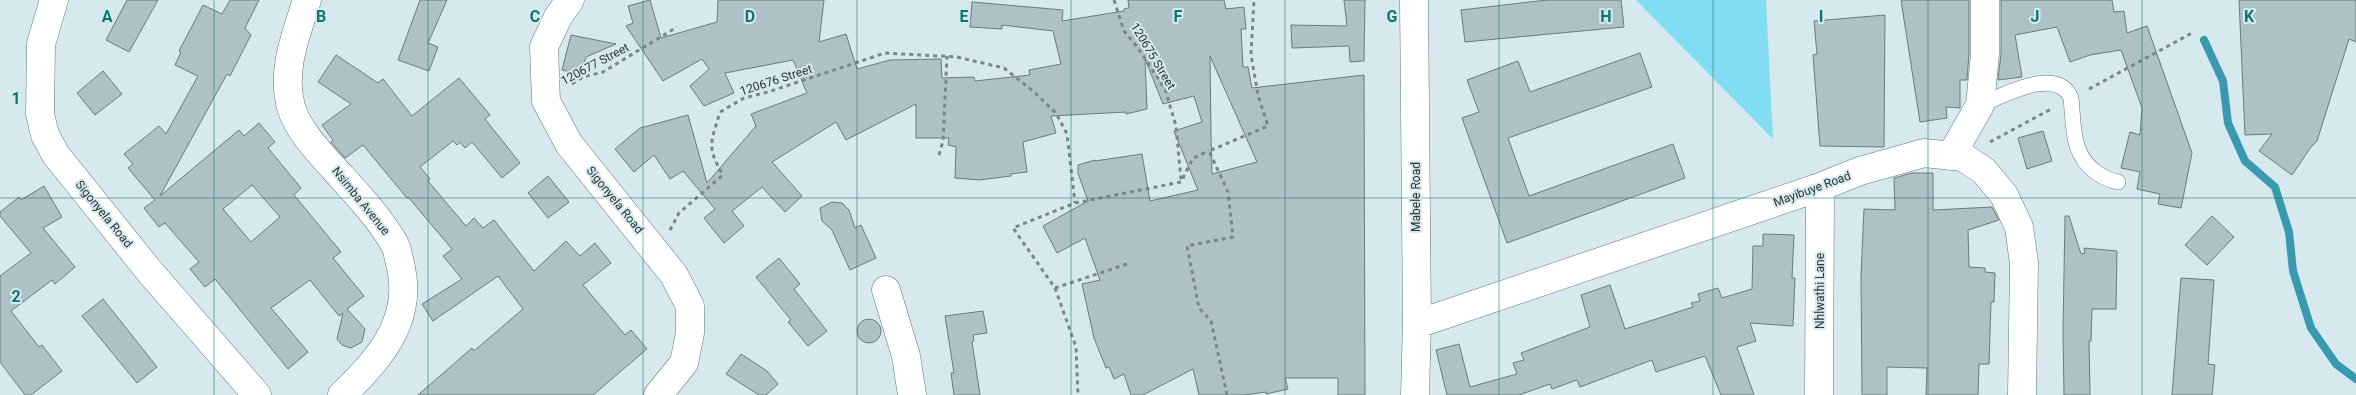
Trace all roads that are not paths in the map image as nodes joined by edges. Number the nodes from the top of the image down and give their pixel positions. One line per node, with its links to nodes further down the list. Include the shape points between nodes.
1 (54, 0): 12 (street, Sigonyela Road, via 41,44 40,114 45,135 56,155 145,265)
2 (307, 0): 13 (street, Nsimba Avenue, via 288,62 287,86 292,109 323,157 370,209 395,244 404,280 402,311 397,326 370,368)
3 (570, 0): 14 (street, Sigonyela Road, via 558,16 544,47 546,101 569,144 674,275 690,306 690,333 684,363)
4 (1414, 0): 11 (street, Mabele Road)
5 (1985, 0): 6 (street, via 1986,54)
6 (1980, 105): 7 (street); 8 (lane, via 2034,83 2054,84 2069,93 2071,98 2079,155 2091,169)
7 (1951, 156): 9 (street, Mayibuye Road, via 1924,153 1860,171); 18 (street, Mayibuye Road, via 1963,157 1984,171 2004,195 2018,227 2024,263)
8 (2118, 182)
9 (1820, 187): 11 (street, Mayibuye Road); 17 (street, Nhlwathi Lane)
10 (886, 290): 15 (street, via 906,356)
11 (1417, 324): 16 (street, Mabele Road)
12 (257, 395)
13 (342, 395)
14 (658, 395)
15 (912, 395)
16 (1415, 395)
17 (1819, 395)
18 (2022, 395)

